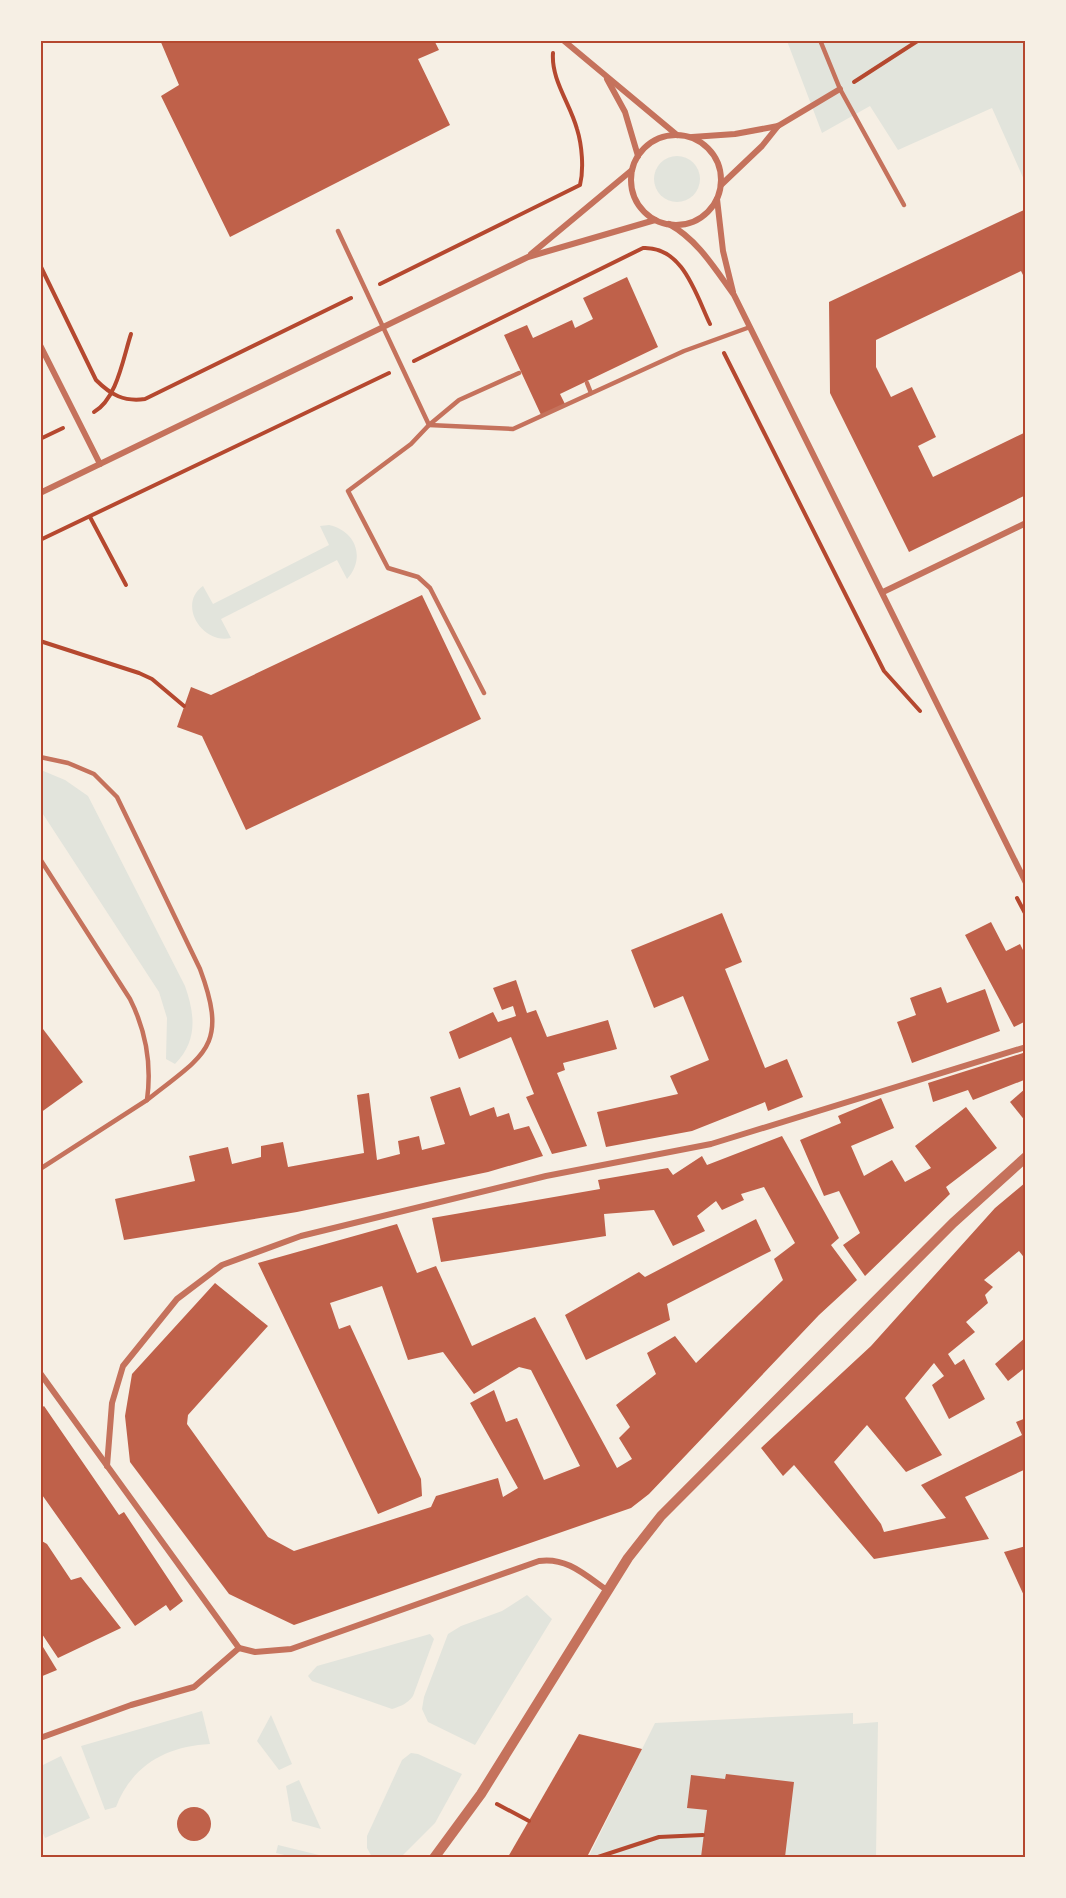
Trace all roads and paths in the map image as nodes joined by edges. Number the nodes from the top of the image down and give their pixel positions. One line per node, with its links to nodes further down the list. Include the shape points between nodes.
1 (563, 40): 4 (street)
2 (820, 40): 5 (lane)
3 (919, 40): 5 (path)
4 (605, 76): 7 (street); 9 (street, via 625,112)
5 (840, 90): 6 (street); 13 (lane)
6 (778, 126): 8 (street); 11 (street)
7 (677, 135): 8 (street); 9 (street, via 648,144)
8 (691, 137): 11 (street, via 714,156)
9 (638, 156): 10 (street)
10 (632, 170): 14 (street, via 635,199); 17 (street)
11 (721, 184): 12 (street)
12 (717, 199): 15 (street, via 697,219); 18 (street, via 723,251)
13 (904, 205)
14 (655, 220): 15 (street); 17 (street)
15 (669, 224): 18 (street, via 697,246)
16 (338, 231): 19 (lane)
17 (528, 257): 19 (street)
18 (734, 295): 20 (street)
19 (385, 327): 24 (lane); 31 (street)
20 (750, 327): 22 (lane); 37 (street)
21 (131, 334): 28 (path, via 103,407)
22 (718, 340): 24 (path, via 684,271 672,257 656,248 643,248); 27 (lane); 41 (path, via 884,671)
23 (40, 345): 28 (street)
24 (403, 366): 29 (lane); 33 (path)
25 (519, 373): 29 (lane, via 459,400)
26 (587, 383): 27 (lane)
27 (591, 393): 29 (lane, via 513,429)
28 (78, 421): 30 (path); 31 (street)
29 (429, 425): 39 (lane, via 411,444 348,490 388,568 418,577 438,600)
30 (40, 439)
31 (100, 464): 32 (street)
32 (40, 493)
33 (90, 517): 35 (path); 36 (path)
34 (1026, 523): 37 (street)
35 (40, 540)
36 (126, 585)
37 (883, 592): 44 (street)
38 (40, 641): 40 (path, via 140,673)
39 (483, 693)
40 (184, 706)
41 (924, 715)
42 (40, 758): 48 (lane, via 68,763 94,774 117,797 210,996 210,1044 201,1057)
43 (40, 859): 48 (lane, via 138,1015 151,1066)
44 (1026, 884)
45 (1015, 894): 46 (path)
46 (1026, 915)
47 (1026, 1047): 52 (street, via 711,1143 546,1176 312,1233 222,1265 177,1299 123,1366 112,1403)
48 (147, 1100): 50 (lane)
49 (1026, 1157): 53 (street, via 953,1223 661,1516)
50 (40, 1169)
51 (40, 1373): 52 (street)
52 (108, 1466): 54 (street)
53 (608, 1591): 54 (street, via 567,1562 539,1561 291,1649 255,1652); 56 (street)
54 (239, 1648): 55 (street, via 194,1687)
55 (40, 1738)
56 (481, 1794): 57 (path); 59 (street)
57 (528, 1821)
58 (703, 1835): 60 (path, via 659,1837)
59 (434, 1857)
60 (595, 1857)

